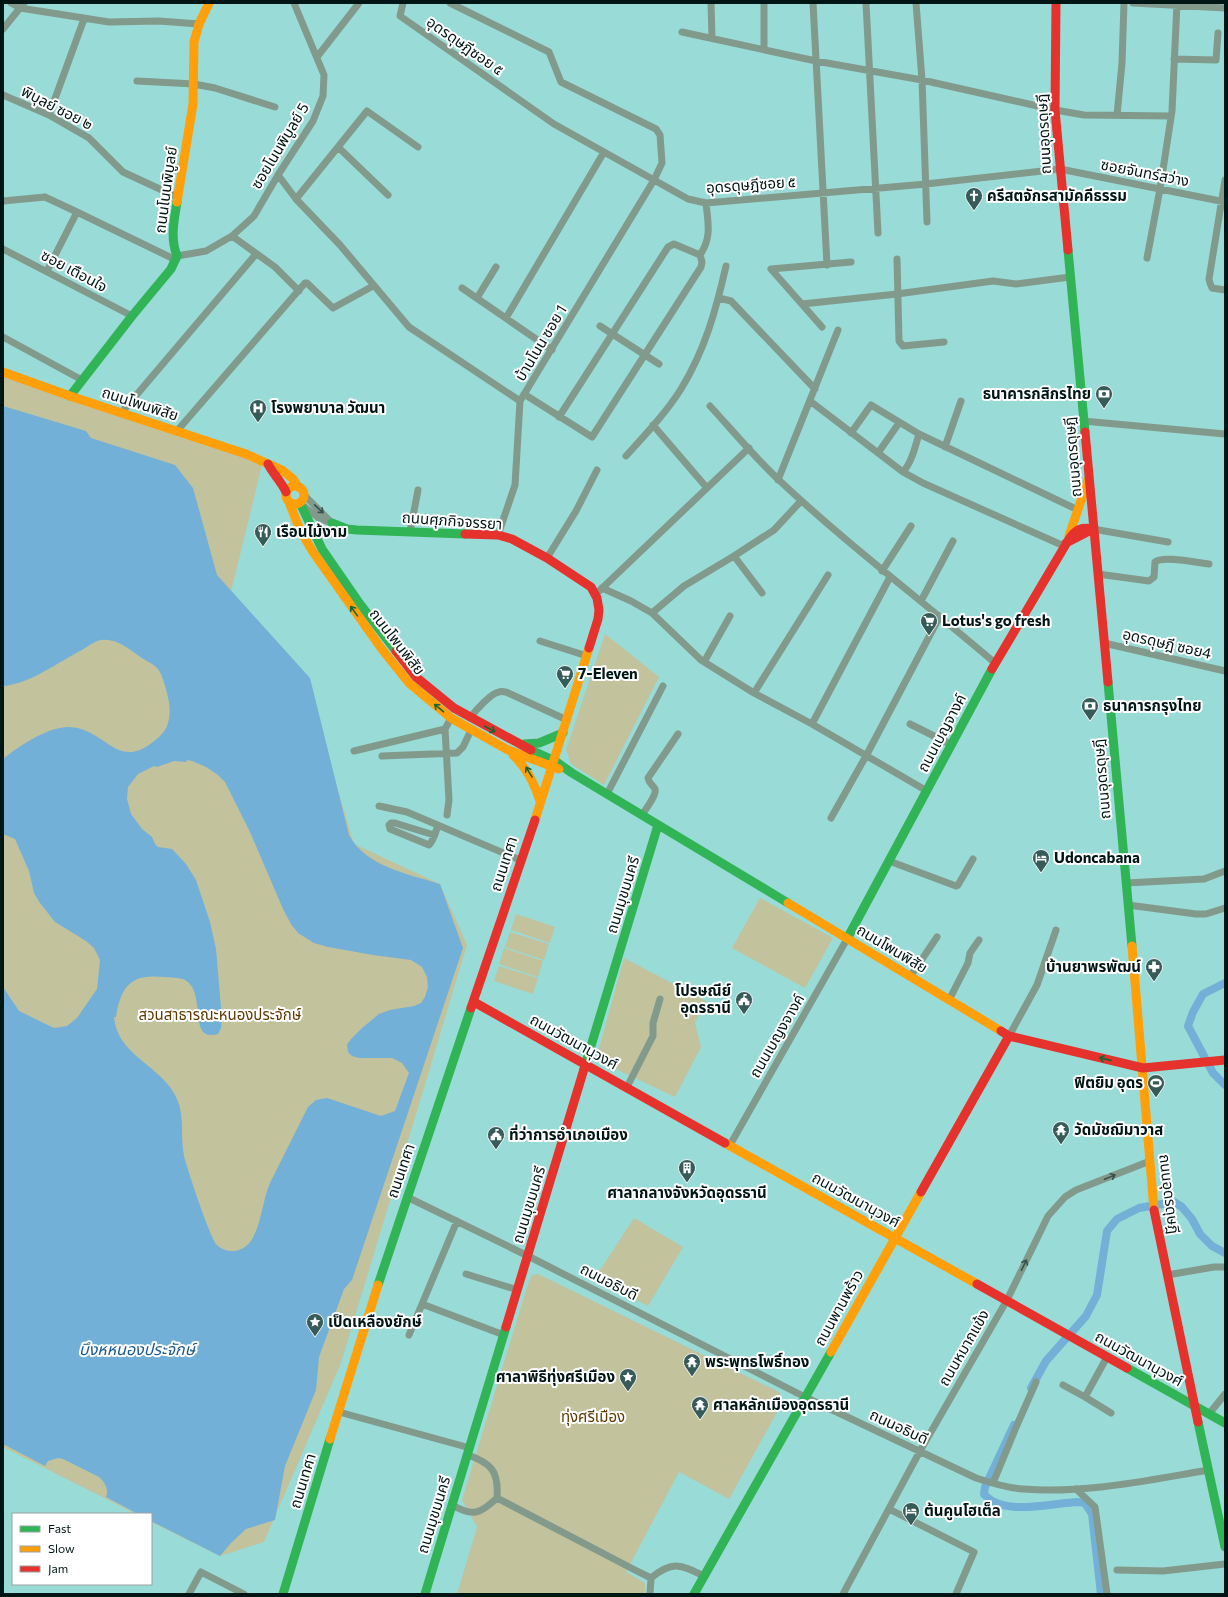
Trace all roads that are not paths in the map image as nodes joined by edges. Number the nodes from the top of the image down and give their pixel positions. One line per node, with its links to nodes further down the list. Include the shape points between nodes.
1 (10, 3): 16 (street)
2 (209, 3): 20 (street, ถนนโนนพิบูลย์)
3 (294, 3): 26 (street, ซอยโนนพิบูลย์ 5)
4 (359, 3): 26 (street)
5 (403, 3): 41 (street, อุดรดุษฎีซอย ๕, via 400,16 554,124)
6 (450, 3): 44 (street, บ้านโนน ซอย 1, via 549,52 561,82 656,130 660,135 662,163)
7 (711, 3): 24 (street)
8 (764, 3): 25 (street)
9 (813, 3): 28 (street)
10 (866, 3): 29 (street)
11 (916, 3): 30 (street)
12 (1056, 3): 35 (street, ถนนอุดรดุษฎี)
13 (1124, 3): 37 (street)
14 (1133, 3): 15 (street)
15 (1176, 4): 17 (street); 27 (street)
16 (22, 5): 19 (street); 21 (street)
17 (1211, 5): 18 (street)
18 (1225, 8)
19 (84, 19): 20 (street); 36 (street)
20 (199, 24): 32 (street, ถนนโนนพิบูลย์, via 194,48)
21 (3, 29)
22 (682, 32): 24 (street)
23 (1218, 33): 27 (street, via 1216,60)
24 (712, 38): 25 (street)
25 (764, 50): 28 (street)
26 (317, 56): 43 (street, ซอยโนนพิบูลย์ 5, via 324,74 323,96 313,121)
27 (1174, 59): 38 (street)
28 (816, 60): 29 (street); 49 (street)
29 (869, 70): 30 (street); 47 (street)
30 (922, 80): 35 (street); 46 (street)
31 (137, 82): 32 (street)
32 (194, 84): 34 (street); 51 (street, ถนนโนนพิบูลย์)
33 (3, 95): 36 (street, พิบุลย์ ซอย ๒)
34 (275, 107)
35 (1055, 110): 37 (street, via 1084,115); 42 (street, ถนนอุดรดุษฎี)
36 (49, 115): 51 (street, พิบุลย์ ซอย ๒, via 89,138 123,172)
37 (1117, 116): 38 (street)
38 (1171, 116): 48 (street)
39 (338, 146): 40 (street, via 367,111); 50 (street); 52 (street)
40 (418, 146)
41 (604, 152): 44 (street, อุดรดุษฎีซอย ๕); 81 (street)
42 (1060, 169): 46 (street, อุดรดุษฎีซอย ๕); 48 (street, ซอยจันทร์สว่าง); 71 (street, ถนนอุดรดุษฎี)
43 (278, 175): 52 (street); 59 (street, ซอยโนนพิบูลย์ 5, via 254,216)
44 (654, 180): 55 (street, อุดรดุษฎีซอย ๕, via 688,199); 88 (street, บ้านโนน ซอย 1)
45 (1225, 180): 54 (street)
46 (926, 184): 47 (street, อุดรดุษฎีซอย ๕); 57 (street)
47 (875, 188): 49 (street, อุดรดุษฎีซอย ๕); 58 (street)
48 (1160, 189): 54 (street, ซอยจันทร์สว่าง); 64 (street)
49 (822, 193): 55 (street, อุดรดุษฎีซอย ๕); 67 (street)
50 (388, 195)
51 (177, 197): 63 (street, ถนนโนนพิบูลย์, via 172,230)
52 (296, 199): 72 (street, via 340,245)
53 (3, 201): 56 (street, via 45,197)
54 (1223, 202): 74 (street, via 1209,279 1212,288)
55 (706, 203): 62 (street, via 708,234 706,245)
56 (77, 212): 63 (street); 70 (street)
57 (927, 222)
58 (878, 233)
59 (232, 236): 61 (street); 63 (street, ซอยโนนพิบูลย์ 5, via 206,251)
60 (3, 249): 70 (street, ซอย เตือนใจ)
61 (256, 254): 75 (street, via 275,267); 99 (street)
62 (700, 255): 85 (street, via 674,244 668,247); 89 (street, via 701,267)
63 (176, 258): 80 (street, via 171,268)
64 (1147, 258)
65 (897, 259): 76 (street)
66 (851, 262): 67 (street)
67 (827, 264): 79 (street, via 771,269)
68 (726, 266): 78 (street)
69 (496, 267): 77 (street)
70 (47, 271): 80 (street, ซอย เตือนใจ)
71 (1070, 277): 76 (street, via 1016,284 993,281); 101 (street, ถนนอุดรดุษฎี)
72 (373, 286): 75 (street, via 334,308 307,283); 95 (street, via 409,327)
73 (462, 288): 77 (street)
74 (1225, 290)
75 (299, 291): 104 (street)
76 (897, 294): 79 (street); 87 (street, via 899,341 903,346)
77 (477, 298): 81 (street)
78 (719, 298): 93 (street, via 730,301); 103 (street, via 709,332 694,365 680,390)
79 (802, 304): 83 (street)
80 (132, 316): 92 (street)
81 (506, 318): 88 (street)
82 (600, 326): 85 (street)
83 (822, 327)
84 (838, 330): 93 (street)
85 (612, 334): 89 (street); 100 (street)
86 (3, 337): 92 (street)
87 (944, 342)
88 (552, 350): 95 (street, บ้านโนน ซอย 1)
89 (645, 355): 90 (street); 100 (street, via 592,437)
90 (659, 364)
91 (3, 372): 94 (street, ถนนโพนพิสัย)
92 (82, 380): 94 (street)
93 (815, 389): 97 (street)
94 (70, 396): 99 (street, ถนนโพนพิสัย)
95 (522, 398): 100 (street); 131 (street, บ้านโนน ซอย 1, via 515,485)
96 (961, 400): 108 (street)
97 (810, 401): 105 (street); 116 (street)
98 (710, 406): 109 (street)
99 (122, 412): 104 (street, ถนนโพนพิสัย)
100 (560, 417)
101 (1083, 421): 107 (street); 115 (street, ถนนอุดรดุษฎี)
102 (899, 423): 105 (street, via 872,405); 106 (street); 110 (street)
103 (653, 426): 111 (street); 118 (street)
104 (176, 431): 112 (street, ถนนโพนพิสัย)
105 (851, 433): 110 (street)
106 (919, 434): 108 (street); 114 (street, via 907,468)
107 (1225, 434)
108 (945, 446): 124 (street)
109 (749, 448): 116 (street); 118 (street)
110 (878, 453): 114 (street)
111 (626, 456)
112 (268, 464): 117 (street, ถนนโพนพิสัย, via 288,474); 120 (street, ถนนโพนพิสัย)
113 (597, 470): 136 (street)
114 (903, 472): 134 (street)
115 (1089, 477): 124 (street, ถนนเบญจางค์); 129 (street, ถนนอุดรดุษฎี)
116 (778, 480): 122 (street)
117 (298, 487): 120 (street, via 291,487); 121 (street, via 303,490)
118 (707, 488): 142 (street)
119 (418, 490): 130 (street)
120 (286, 492): 123 (street)
121 (302, 499): 123 (street, via 296,504); 125 (street, ถนนศุภกิจจรรยา); 126 (street, ถนนศุภกิจจรรยา, one-way to 126); 127 (street, ถนนโพนพิสัย)
122 (801, 501): 135 (street, via 774,530); 138 (street)
123 (289, 502): 156 (street, ถนนโพนพิสัย, one-way to 123, via 409,683 381,648 313,552 300,530)
124 (1078, 510): 134 (street, ถนนเบญจางค์)
125 (320, 519): 126 (street, ถนนศุภกิจจรรยา); 127 (street)
126 (332, 523): 130 (street, ถนนศุภกิจจรรยา, via 347,529)
127 (310, 524): 157 (street, ถนนโพนพิสัย, via 322,549 360,604 416,677)
128 (910, 526): 138 (street)
129 (1094, 529): 133 (street); 134 (street, ถนนเบญจางค์, via 1080,528); 139 (street, ถนนอุดรดุษฎี)
130 (410, 532): 131 (street, ถนนศุภกิจจรรยา)
131 (498, 535): 136 (street, ถนนศุภกิจจรรยา, via 512,539)
132 (953, 541): 144 (street)
133 (1168, 542)
134 (1065, 544): 152 (street, ถนนเบญจางค์)
135 (734, 556): 143 (street); 145 (street, via 684,586)
136 (547, 558): 142 (street, ถนนศุภกิจจรรยา)
137 (1209, 564): 139 (street, via 1159,559 1155,562 1154,577 1149,581)
138 (882, 570): 141 (street)
139 (1098, 574): 149 (street, ถนนอุดรดุษฎี)
140 (828, 575): 155 (street)
141 (890, 577): 144 (street); 159 (street)
142 (599, 591): 145 (street, via 631,601); 150 (street, via 600,610)
143 (762, 593)
144 (921, 601): 147 (street)
145 (652, 614): 151 (street)
146 (730, 616): 151 (street)
147 (940, 616): 152 (street); 171 (street)
148 (540, 641): 150 (street)
149 (1104, 643): 153 (street, อุดรดุษฎี ซอย4); 187 (street, ถนนอุดรดุษฎี)
150 (587, 656): 158 (street)
151 (704, 662): 155 (street)
152 (995, 663): 166 (street, ถนนเบญจางค์)
153 (1225, 671)
154 (663, 686): 174 (street)
155 (754, 693): 159 (street)
156 (451, 718): 161 (street); 162 (street, ถนนโพนพิสัย)
157 (470, 718): 158 (street, via 494,694 506,692); 165 (street, ถนนโพนพิสัย, one-way to 165)
158 (567, 720): 163 (street)
159 (812, 724): 171 (street)
160 (910, 724): 166 (street)
161 (445, 729): 168 (street); 169 (street)
162 (471, 730): 167 (street, ถนนโพนพิสัย); 169 (street, via 460,750)
163 (563, 733): 165 (street, via 531,746); 172 (street)
164 (678, 734): 178 (street, via 648,778 655,794)
165 (515, 742): 172 (street, ถนนโพนพิสัย)
166 (952, 745): 173 (street, ถนนเบญจางค์)
167 (508, 750): 172 (street, ถนนโพนพิสัย); 175 (street, one-way to 167, via 533,779 524,765)
168 (354, 751)
169 (447, 754): 170 (street); 177 (street)
170 (382, 756)
171 (866, 756): 173 (street); 179 (street)
172 (554, 764): 174 (street, ถนนโพนพิสัย); 175 (street, ถนนเทศา)
173 (927, 791): 185 (street, ถนนเบญจางค์)
174 (607, 794): 178 (street, ถนนโพนพิสัย)
175 (540, 801): 184 (street, ถนนเทศา)
176 (379, 806): 180 (street, via 407,812)
177 (447, 815)
178 (642, 815): 181 (street, ถนนโพนพิสัย)
179 (831, 818)
180 (438, 825): 182 (street); 184 (street)
181 (658, 825): 192 (street, ถนนโพนพิสัย); 200 (street, ถนนมุขมนครี)
182 (434, 835): 182 (street, via 429,845 390,829 389,824 395,823)
183 (973, 859): 185 (street, via 956,886)
184 (520, 860): 197 (street, ถนนเทศา)
185 (889, 861): 192 (street, ถนนเบญจางค์)
186 (1225, 871): 187 (street, via 1204,879)
187 (1126, 883): 188 (street, ถนนอุดรดุษฎี)
188 (1128, 905): 189 (street, via 1196,914); 201 (street, ถนนอุดรดุษฎี)
189 (1225, 908)
190 (1056, 930): 198 (street, via 1037,985)
191 (937, 937): 194 (street)
192 (847, 939): 194 (street, ถนนโพนพิสัย); 203 (street, ถนนเบญงจางค์)
193 (979, 940): 196 (street, via 970,953 968,963)
194 (910, 977): 196 (street, ถนนโพนพิสัย)
195 (660, 1000): 202 (street, via 652,1023 653,1036)
196 (949, 1000): 198 (street, ถนนโพนพิสัย)
197 (474, 1002): 200 (street, ถนนวัฒนานุวงศ์); 205 (street, ถนนเทศา)
198 (1009, 1036): 201 (street, ถนนโพนพิสัย, one-way to 198); 207 (street, ถนนพานพร้าว)
199 (1222, 1060): 201 (street, ถนนโพนพิสัย)
200 (586, 1064): 202 (street, ถนนวัฒนานุวงศ์); 208 (street, ถนนมุขมนครี)
201 (1143, 1068): 204 (street, ถนนอุดรดุษฎี)
202 (627, 1087): 203 (street, ถนนวัฒนานุวงศ์)
203 (730, 1145): 207 (street, ถนนวัฒนานุวงศ์)
204 (1150, 1161): 211 (street, ถนนอุดรดุษฎี, via 1155,1218); 213 (street, ถนนหมากแข้ง, one-way to 204, via 1048,1216 1065,1197 1076,1190)
205 (407, 1197): 206 (street, ถนนอธิบดี); 224 (street, ถนนเทศา)
206 (457, 1222): 208 (street, ถนนอธิบดี); 214 (street)
207 (895, 1238): 213 (street, ถนนวัฒนานุวงศ์); 221 (street, ถนนพานพร้าว)
208 (528, 1256): 212 (street, ถนนมุขมนครี); 221 (street, ถนนอธิบดี)
209 (1225, 1267): 211 (street)
210 (466, 1274): 212 (street)
211 (1167, 1275): 223 (street, ถนนอุดรดุษฎี)
212 (518, 1290): 216 (street, ถนนมุขมนครี)
213 (1007, 1300): 217 (street, ถนนวัฒนานุวงศ์); 229 (street, ถนนหมากแข้ง)
214 (422, 1304): 215 (street); 216 (street)
215 (409, 1335)
216 (504, 1335): 228 (street, ถนนมุขมนครี)
217 (1107, 1356): 222 (street); 223 (street, ถนนวัฒนานุวงศ์)
218 (1036, 1382): 231 (street)
219 (1063, 1385): 222 (street)
220 (1225, 1394): 226 (street)
221 (805, 1397): 229 (street, ถนนอธิบดี); 239 (street, ถนนพานพร้าว)
222 (1085, 1397): 225 (street)
223 (1195, 1405): 226 (street, ถนนวัฒนานุวงศ์); 230 (street, ถนนอุดรดุษฎี)
224 (339, 1412): 228 (street); 243 (street, ถนนเทศา)
225 (1111, 1413)
226 (1209, 1414): 227 (street, ถนนวัฒนานุวงศ์)
227 (1225, 1423)
228 (469, 1451): 233 (street, via 490,1466 498,1487); 234 (street, ถนนมุขมนครี)
229 (920, 1451): 231 (street, ถนนอธิบดี, via 976,1478); 235 (street, ถนนหมากแข้ง)
230 (1209, 1470): 232 (street, ถนนอธิบดี); 236 (street, ถนนอุดรดุษฎี)
231 (993, 1483): 232 (street, ถนนอธิบดี, via 1022,1489)
232 (1076, 1489): 249 (street, via 1095,1507)
233 (497, 1498): 234 (street, via 486,1508 476,1512 467,1513); 240 (street)
234 (452, 1505): 244 (street, ถนนมุขมนครี)
235 (889, 1509): 247 (street, ถนนหมากแข้ง); 248 (street, via 974,1552)
236 (1225, 1547)
237 (1225, 1564): 238 (street, via 1163,1571)
238 (1117, 1570)
239 (704, 1576): 240 (street, via 679,1565 673,1565); 246 (street, ถนนพานพร้าว)
240 (651, 1578): 245 (street)
241 (189, 1594): 242 (street, via 200,1572)
242 (244, 1594)
243 (283, 1594)
244 (425, 1594)
245 (650, 1594)
246 (694, 1594)
247 (843, 1594)
248 (956, 1594)
249 (1107, 1594)

